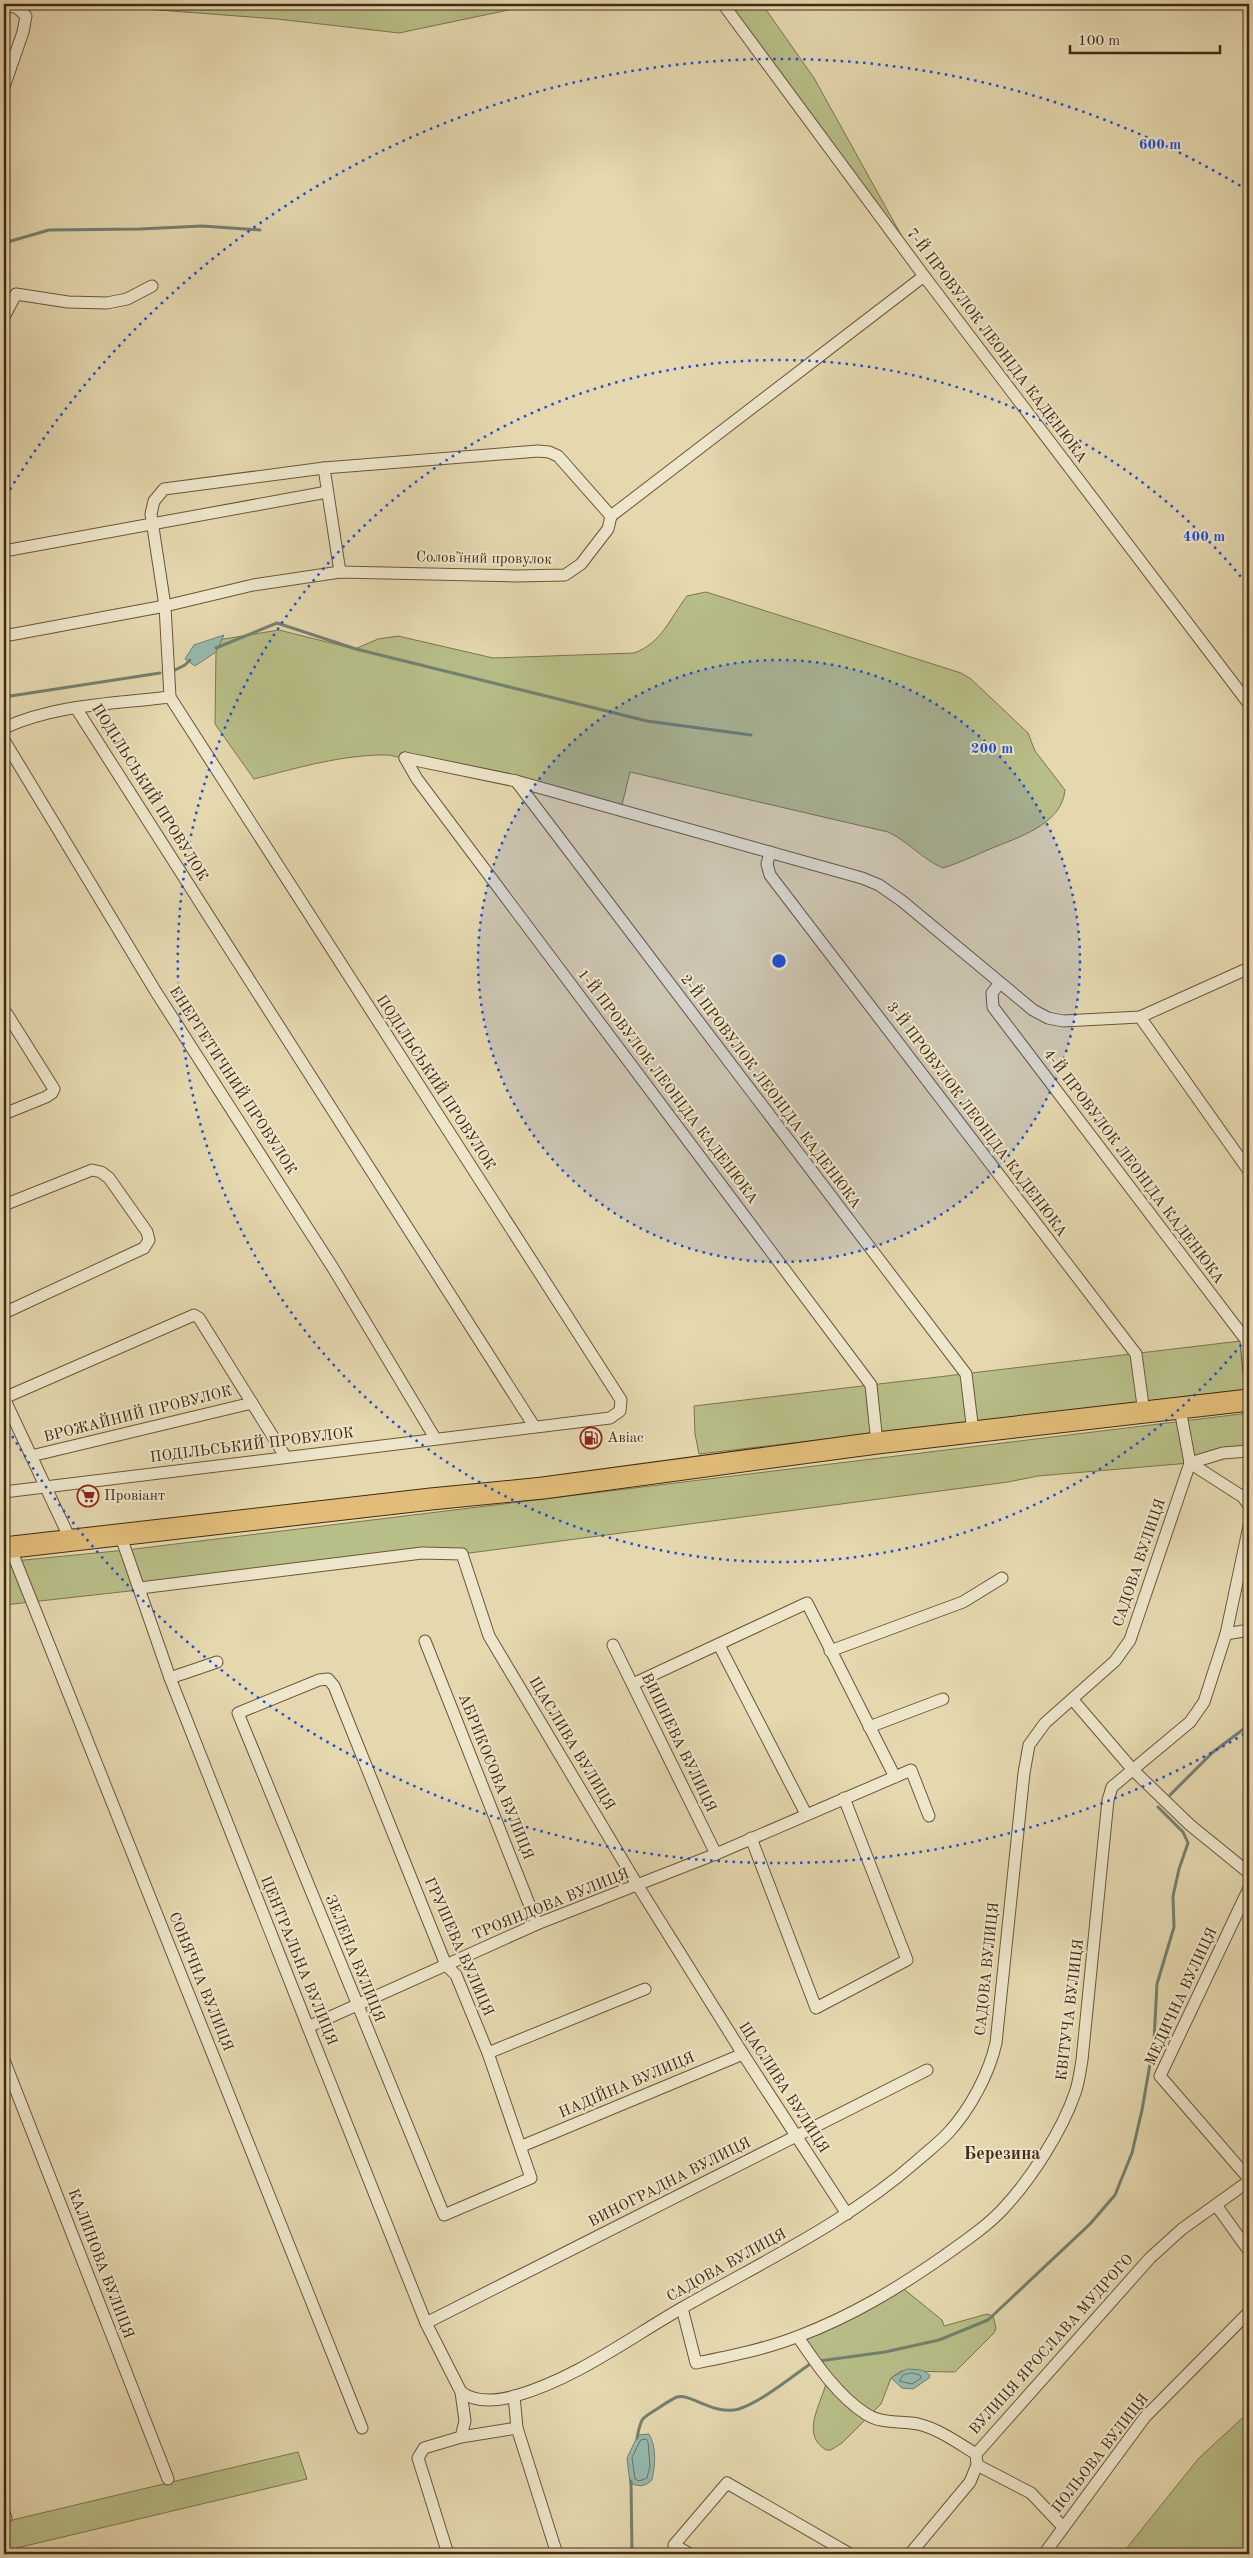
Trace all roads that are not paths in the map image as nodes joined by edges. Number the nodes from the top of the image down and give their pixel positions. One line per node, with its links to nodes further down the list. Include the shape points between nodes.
1 (723, 4): 4 (street, 7-Й ПРОВУЛОК ЛЕОНІДА КАДЕНЮКА)
2 (4, 6): 3 (street, via 16,7 26,16)
3 (4, 87)
4 (924, 276): 9 (street); 16 (street, 7-Й ПРОВУЛОК ЛЕОНІДА КАДЕНЮКА)
5 (152, 286): 6 (street, via 127,299 108,303 68,302 16,294)
6 (4, 316)
7 (324, 468): 8 (street); 9 (street, via 549,452 558,456); 10 (street, via 164,489 154,501)
8 (327, 492): 10 (street); 12 (street)
9 (611, 516): 12 (street, Соловʼїний провулок, via 608,528 581,564 565,575)
10 (152, 524): 11 (street); 13 (street)
11 (4, 551)
12 (340, 572): 13 (street, Соловʼїний провулок, via 252,585)
13 (165, 606): 14 (street, Соловʼїний провулок); 15 (street)
14 (4, 636)
15 (170, 697): 17 (street); 36 (street, ПОДІЛЬСЬКИЙ ПРОВУЛОК, via 621,1400 620,1411 610,1418)
16 (1249, 704)
17 (76, 708): 18 (street, via 37,714); 36 (street, ПОДІЛЬСЬКИЙ ПРОВУЛОК)
18 (4, 728)
19 (4, 740): 38 (street, ЕНЕРГЕТИЧНИЙ ПРОВУЛОК, via 156,992 333,1268)
20 (516, 781): 21 (street); 37 (street, 2-Й ПРОВУЛОК ЛЕОНІДА КАДЕНЮКА, via 966,1374); 39 (street, 1-Й ПРОВУЛОК ЛЕОНІДА КАДЕНЮКА, via 405,758 417,779 576,993 871,1385)
21 (770, 852): 23 (street, via 879,885); 35 (street, 3-Й ПРОВУЛОК ЛЕОНІДА КАДЕНЮКА, via 767,864 770,875 1136,1354)
22 (1249, 968): 25 (street)
23 (1000, 983): 25 (street, via 1032,1010 1048,1018 1063,1021); 30 (street, 4-Й ПРОВУЛОК ЛЕОНІДА КАДЕНЮКА, via 992,993 993,1007 1246,1340)
24 (4, 1012): 26 (street, via 54,1088 52,1093)
25 (1140, 1017): 27 (street)
26 (4, 1114)
27 (1249, 1171)
28 (4, 1205): 29 (street, via 92,1170 101,1172 109,1178 142,1224 149,1240 144,1248)
29 (4, 1313)
30 (1249, 1373)
31 (4, 1398): 33 (street, ВРОЖАЙНИЙ ПРОВУЛОК, via 191,1315 199,1318); 41 (street)
32 (1249, 1400): 34 (highway)
33 (252, 1403): 41 (street, ВРОЖАЙНИЙ ПРОВУЛОК); 42 (street, ВРОЖАЙНИЙ ПРОВУЛОК)
34 (1180, 1409): 35 (highway); 43 (street)
35 (1144, 1413): 37 (highway)
36 (534, 1426): 38 (street, ПОДІЛЬСЬКИЙ ПРОВУЛОК)
37 (973, 1432): 39 (highway)
38 (434, 1438): 42 (street, ПОДІЛЬСЬКИЙ ПРОВУЛОК)
39 (878, 1444): 48 (highway, via 543,1488)
40 (1249, 1451): 43 (street, via 1223,1453)
41 (31, 1456): 44 (street)
42 (285, 1456): 44 (street, ПОДІЛЬСЬКИЙ ПРОВУЛОК)
43 (1190, 1463): 46 (street, via 1243,1497); 63 (street, САДОВА ВУЛИЦЯ, via 1130,1640 1115,1661)
44 (45, 1486): 45 (street, ПОДІЛЬСЬКИЙ ПРОВУЛОК); 49 (street)
45 (4, 1492)
46 (1249, 1506)
47 (1249, 1526): 54 (street, КВІТУЧА ВУЛИЦЯ)
48 (120, 1534): 49 (highway); 52 (street, ЦЕНТРАЛЬНА ВУЛИЦЯ)
49 (71, 1541): 50 (highway)
50 (7, 1548): 98 (street, СОНЯЧНА ВУЛИЦЯ)
51 (1002, 1578): 58 (street, via 963,1602)
52 (140, 1588): 60 (street, ЦЕНТРАЛЬНА ВУЛИЦЯ); 74 (street, ЩАСЛИВА ВУЛИЦЯ, via 422,1553 462,1554 489,1636)
53 (1249, 1630): 54 (street)
54 (1226, 1634): 66 (street, КВІТУЧА ВУЛИЦЯ, via 1209,1692 1198,1712)
55 (426, 1641): 76 (street, АБРИКОСОВА ВУЛИЦЯ)
56 (613, 1645): 61 (street, ВИШНЕВА ВУЛИЦЯ)
57 (719, 1645): 58 (street, via 807,1603); 61 (street); 69 (street)
58 (830, 1650): 65 (street)
59 (217, 1662): 60 (street)
60 (170, 1678): 80 (street, ЦЕНТРАЛЬНА ВУЛИЦЯ)
61 (632, 1684): 72 (street, ВИШНЕВА ВУЛИЦЯ)
62 (944, 1699): 65 (street)
63 (1072, 1700): 66 (street); 89 (street, САДОВА ВУЛИЦЯ, via 1045,1723 1029,1745 999,2025 989,2067 948,2133 900,2175)
64 (238, 1713): 77 (street, ГРУШЕВА ВУЛИЦЯ, via 319,1680 328,1679 334,1686); 79 (street, ЗЕЛЕНА ВУЛИЦЯ)
65 (869, 1727): 67 (street)
66 (1133, 1770): 73 (street, via 1190,1825); 95 (street, КВІТУЧА ВУЛИЦЯ, via 1112,1786 1108,1800 1082,2060 1076,2091 1057,2131 1018,2190 987,2224 922,2272 867,2307)
67 (895, 1777): 68 (street, ТРОЯНДОВА ВУЛИЦЯ); 70 (street, ТРОЯНДОВА ВУЛИЦЯ, via 911,1770)
68 (844, 1798): 69 (street, ТРОЯНДОВА ВУЛИЦЯ); 71 (street, via 907,1960 816,2008)
69 (806, 1814): 71 (street, ТРОЯНДОВА ВУЛИЦЯ)
70 (929, 1816)
71 (751, 1838): 72 (street, ТРОЯНДОВА ВУЛИЦЯ)
72 (716, 1854): 74 (street, ТРОЯНДОВА ВУЛИЦЯ)
73 (1249, 1873)
74 (638, 1886): 76 (street, ТРОЯНДОВА ВУЛИЦЯ); 82 (street, ЩАСЛИВА ВУЛИЦЯ)
75 (1249, 1888): 87 (street, МЕДИЧНА ВУЛИЦЯ, via 1160,2076)
76 (537, 1924): 77 (street, ТРОЯНДОВА ВУЛИЦЯ)
77 (446, 1965): 79 (street, ТРОЯНДОВА ВУЛИЦЯ); 81 (street, ГРУШЕВА ВУЛИЦЯ, via 456,1975)
78 (644, 1989): 81 (street)
79 (356, 2003): 80 (street, ТРОЯНДОВА ВУЛИЦЯ); 90 (street, ЗЕЛЕНА ВУЛИЦЯ)
80 (308, 2027): 94 (street, ЦЕНТРАЛЬНА ВУЛИЦЯ)
81 (488, 2053): 86 (street, ГРУШЕВА ВУЛИЦЯ)
82 (743, 2054): 85 (street, ЩАСЛИВА ВУЛИЦЯ); 86 (street, НАДІЙНА ВУЛИЦЯ)
83 (4, 2060): 102 (street, КАЛИНОВА ВУЛИЦЯ)
84 (927, 2070): 85 (street, ВИНОГРАДНА ВУЛИЦЯ)
85 (797, 2137): 89 (street, ЩАСЛИВА ВУЛИЦЯ); 94 (street, ВИНОГРАДНА ВУЛИЦЯ)
86 (522, 2146): 90 (street, ГРУШЕВА ВУЛИЦЯ, via 531,2178)
87 (1249, 2180): 88 (street, ВУЛИЦЯ ЯРОСЛАВА МУДРОГО)
88 (1216, 2205): 91 (street); 101 (street, ВУЛИЦЯ ЯРОСЛАВА МУДРОГО, via 1182,2229 1150,2258)
89 (847, 2214): 92 (street, САДОВА ВУЛИЦЯ)
90 (444, 2215)
91 (1249, 2251)
92 (682, 2308): 95 (street, КВІТУЧА ВУЛИЦЯ, via 696,2363 736,2356); 97 (street, САДОВА ВУЛИЦЯ, via 566,2376)
93 (1249, 2312): 103 (street, ПОЛЬОВА ВУЛИЦЯ, via 1145,2417)
94 (426, 2323): 96 (street, ЦЕНТРАЛЬНА ВУЛИЦЯ)
95 (798, 2337): 101 (street, via 827,2376 867,2415 932,2429)
96 (461, 2392): 97 (street, САДОВА ВУЛИЦЯ, via 480,2400); 100 (street, ЦЕНТРАЛЬНА ВУЛИЦЯ, via 465,2421)
97 (514, 2396): 99 (street)
98 (362, 2428)
99 (517, 2428): 100 (street); 105 (street)
100 (461, 2437): 104 (street, via 424,2448 418,2454)
101 (977, 2460): 103 (street, via 1031,2493); 108 (street, ВУЛИЦЯ ЯРОСЛАВА МУДРОГО, via 970,2482)
102 (168, 2479)
103 (1063, 2527): 109 (street, ПОЛЬОВА ВУЛИЦЯ)
104 (448, 2554)
105 (558, 2554)
106 (690, 2554): 107 (street, via 674,2545 727,2484)
107 (850, 2554)
108 (910, 2554)
109 (1044, 2554)

